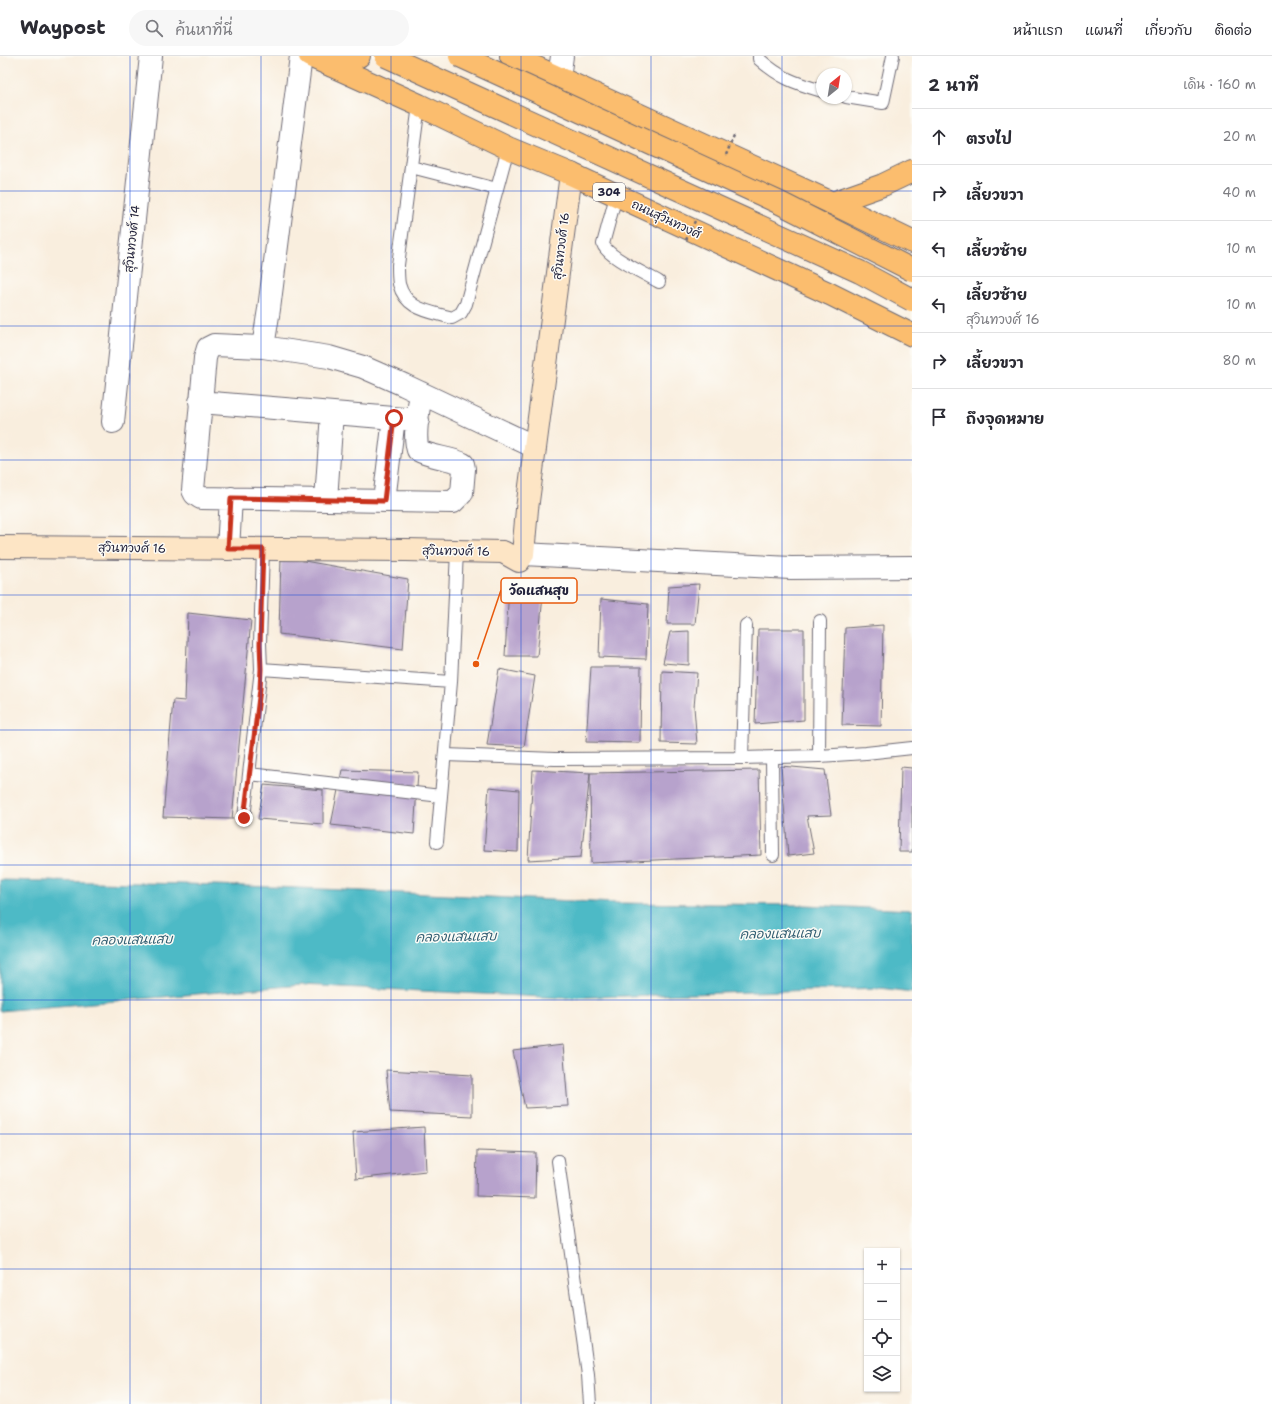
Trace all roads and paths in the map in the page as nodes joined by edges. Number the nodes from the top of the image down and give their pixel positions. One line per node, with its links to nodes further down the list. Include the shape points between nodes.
1 (151, 56): 34 (street, สุวินทวงศ์ 14)
2 (301, 56): 28 (street)
3 (310, 56): 11 (main road, ถนนสุวินทวงศ์ / 304)
4 (359, 56): 11 (main road)
5 (386, 56): 26 (main road, 304, bridge, via 860,272)
6 (460, 56): 24 (main road, bridge, via 780,203)
7 (511, 56): 12 (main road)
8 (562, 56): 12 (street)
9 (759, 56): 13 (lane, via 770,69 792,82)
10 (893, 56): 14 (lane, via 883,103)
11 (332, 66): 15 (main road, ถนนสุวินทวงศ์ / 304)
12 (559, 78): 22 (main road)
13 (816, 88)
14 (852, 98)
15 (419, 105): 16 (main road, ถนนสุวินทวงศ์ / 304); 17 (lane)
16 (508, 148): 19 (main road, ถนนสุวินทวงศ์ / 304); 20 (lane)
17 (411, 166): 20 (lane); 20 (lane, via 398,265 399,283 404,297 414,307 452,318 461,313 466,304)
18 (912, 171): 22 (main road, via 883,185)
19 (570, 174): 21 (main road, ถนนสุวินทวงศ์ / 304); 35 (street, สุวินทวงศ์ 16)
20 (497, 188)
21 (616, 196): 25 (lane, via 603,244 605,249); 27 (main road, ถนนสุวินทวงศ์ / 304)
22 (832, 203): 23 (main road)
23 (912, 242)
24 (912, 270)
25 (659, 282)
26 (912, 300)
27 (910, 330)
28 (263, 347): 29 (street, via 344,361); 30 (street, via 214,345 208,348)
29 (421, 393): 33 (street); 35 (street)
30 (200, 402): 31 (street); 36 (street, via 193,490 201,498)
31 (332, 413): 32 (street); 37 (street)
32 (394, 418): 33 (street); 38 (street)
33 (418, 420): 38 (street, via 418,450 463,464 462,493 453,502)
34 (113, 422)
35 (535, 447): 43 (street, สุวินทวงศ์ 16)
36 (231, 498): 37 (street); 40 (street)
37 (326, 500): 38 (street)
38 (384, 501)
39 (0, 547): 40 (street, สุวินทวงศ์ 16)
40 (228, 549): 41 (street, สุวินทวงศ์ 16)
41 (263, 549): 42 (street, สุวินทวงศ์ 16); 47 (lane)
42 (457, 551): 43 (street, สุวินทวงศ์ 16, via 503,552 519,561); 48 (lane)
43 (523, 554): 44 (street, via 791,568)
44 (912, 567)
45 (820, 621): 51 (lane)
46 (746, 625): 53 (lane)
47 (261, 669): 48 (lane); 54 (lane)
48 (451, 682): 50 (lane)
49 (912, 748): 51 (lane)
50 (445, 755): 53 (lane, via 555,759); 55 (lane)
51 (820, 756): 52 (lane)
52 (772, 757): 53 (lane); 58 (lane)
53 (742, 758)
54 (249, 774): 55 (lane); 56 (lane)
55 (441, 796): 57 (lane)
56 (244, 818)
57 (438, 842)
58 (773, 855)
59 (558, 1161): 60 (lane)
60 (590, 1404)

